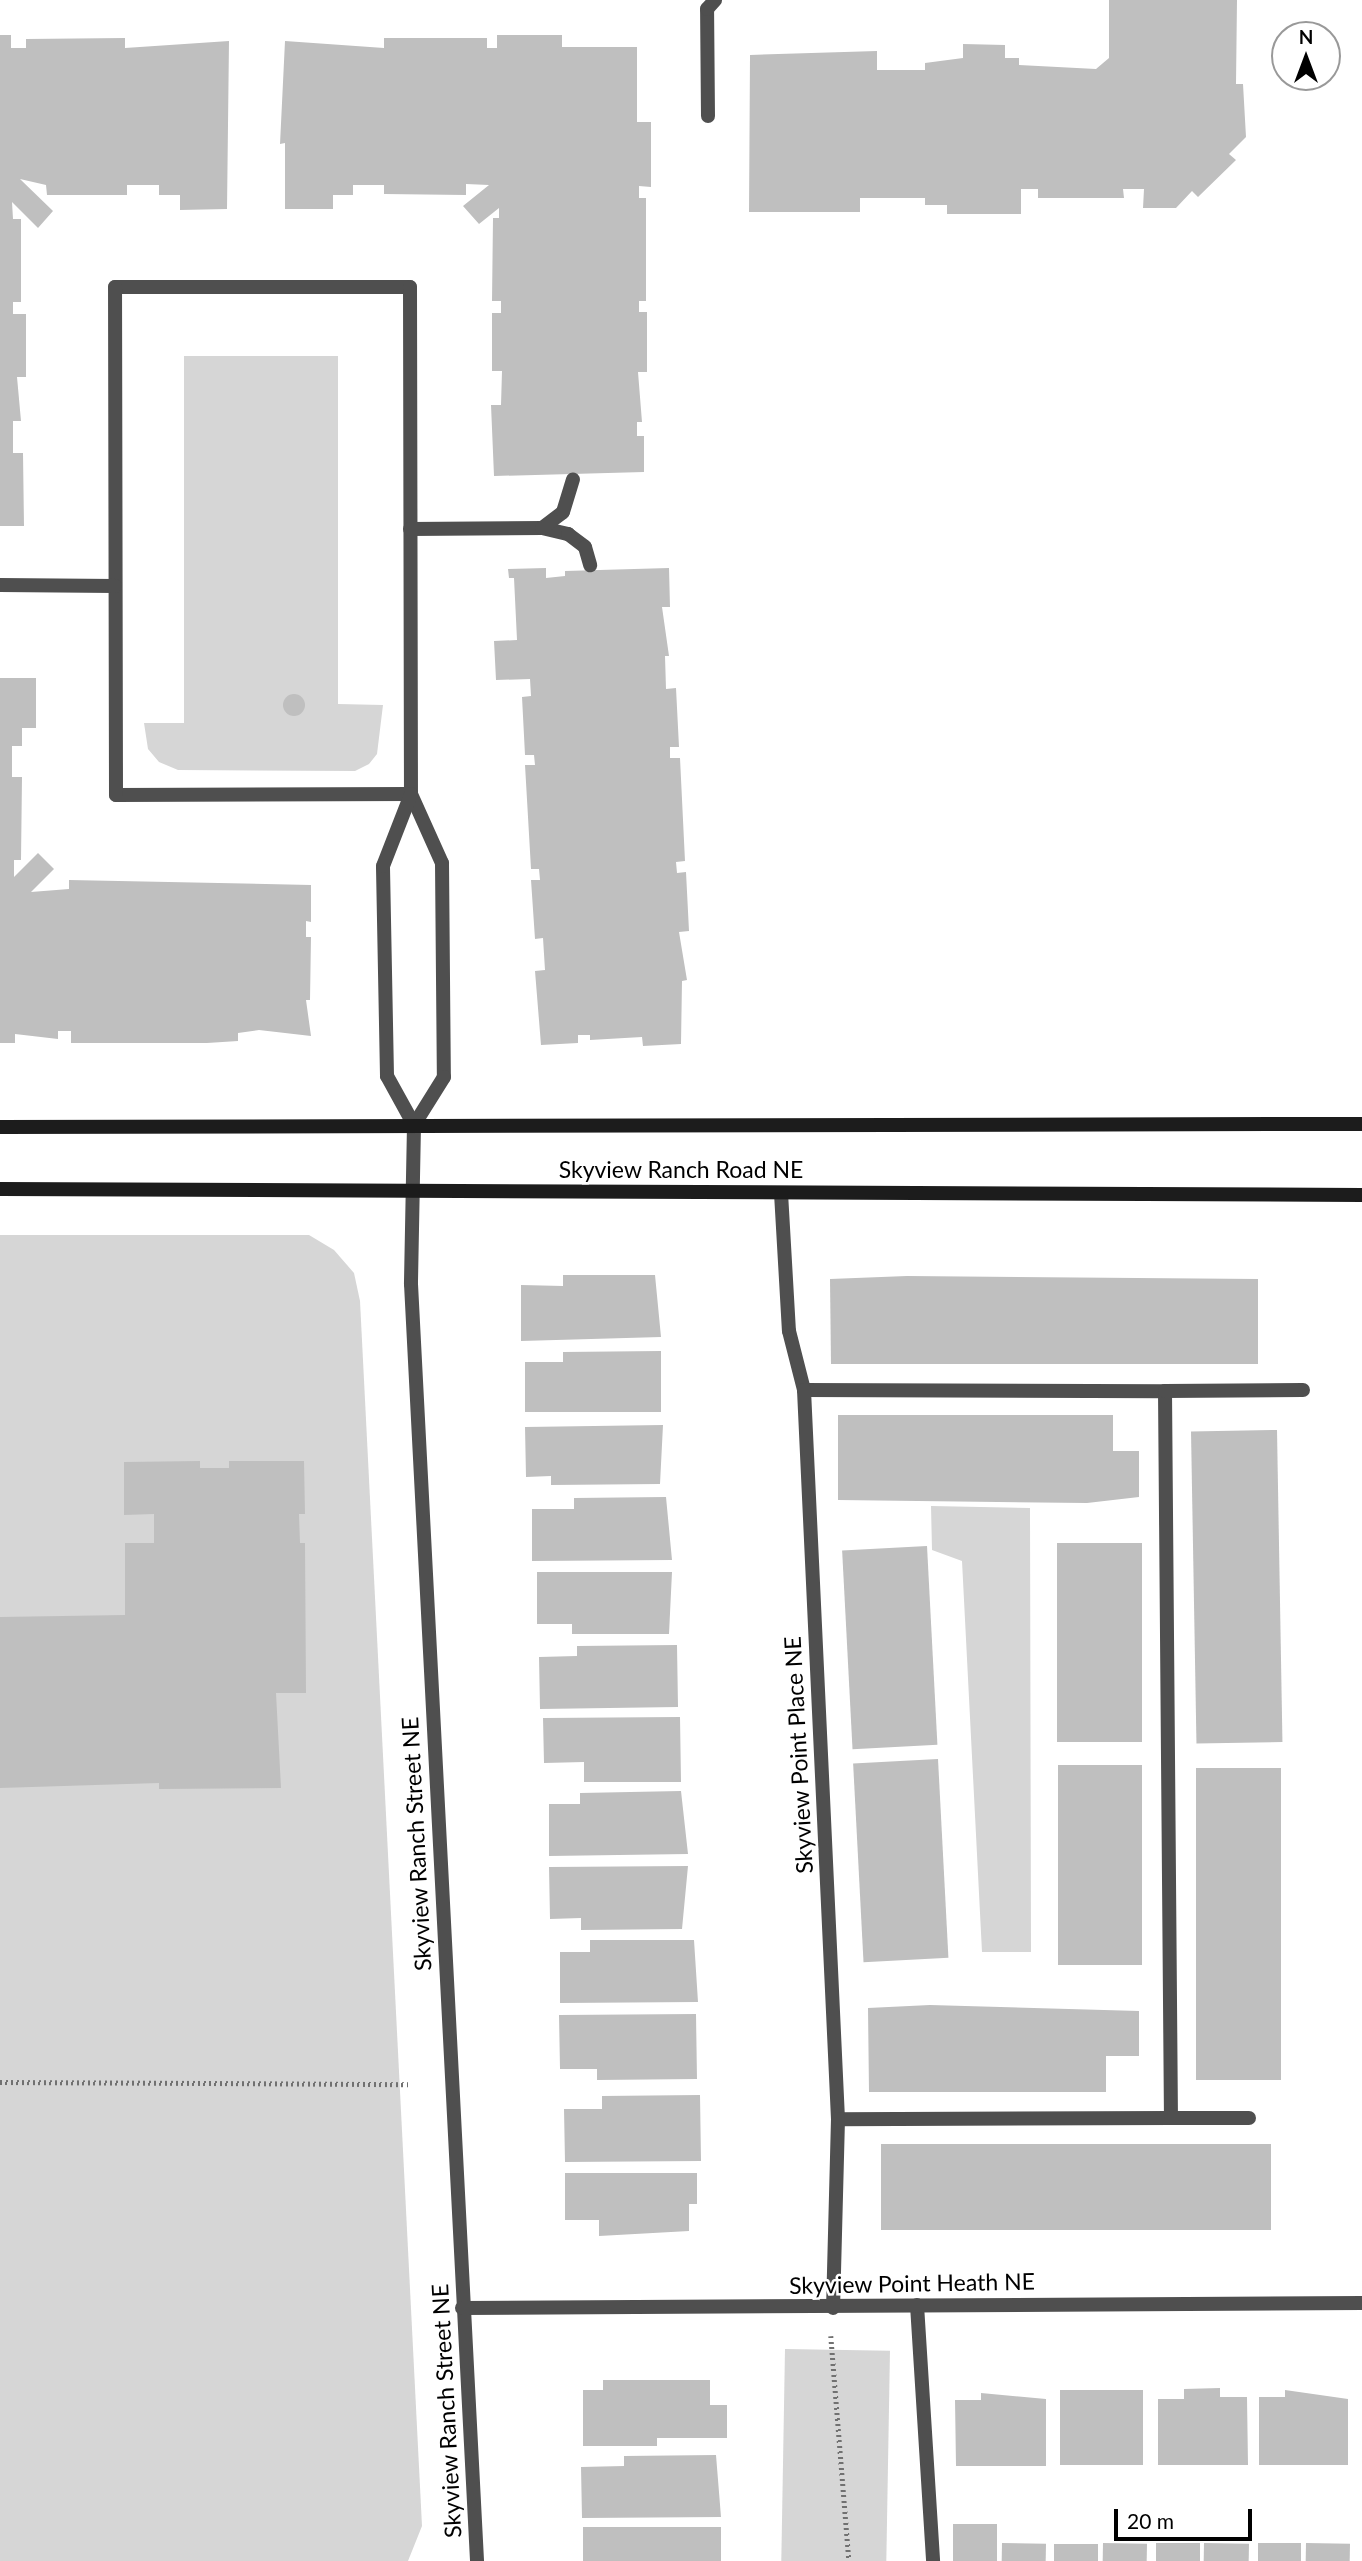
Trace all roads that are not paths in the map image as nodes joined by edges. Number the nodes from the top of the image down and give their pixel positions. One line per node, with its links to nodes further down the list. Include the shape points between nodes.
1 (715, 0): 2 (street, via 707,9)
2 (708, 116)
3 (573, 479): 4 (street, via 563,512)
4 (542, 528): 5 (street); 6 (street, via 568,534 585,547)
5 (410, 529): 8 (street, via 410,286 115,287); 9 (street)
6 (590, 565)
7 (0, 585): 8 (street)
8 (115, 586): 9 (street, via 116,795)
9 (411, 794): 11 (street, via 383,866 387,1076); 11 (street, via 442,863 444,1077)
10 (1362, 1124): 11 (street, Skyview Ranch Road NE)
11 (414, 1125): 12 (street, Skyview Ranch Road NE); 14 (street, Skyview Ranch Street NE)
12 (0, 1127)
13 (0, 1189): 14 (street, Skyview Ranch Road NE)
14 (416, 1191): 15 (street, Skyview Ranch Road NE); 25 (street, Skyview Ranch Street NE, via 411,1284)
15 (781, 1193): 16 (street, Skyview Ranch Road NE); 17 (street, Skyview Point Place NE, via 789,1331)
16 (1362, 1195)
17 (804, 1390): 19 (street); 22 (street, Skyview Point Place NE)
18 (1303, 1390): 19 (street)
19 (1166, 1391): 20 (street)
20 (1171, 2118): 21 (street); 22 (street)
21 (1249, 2118)
22 (838, 2119): 26 (street, Skyview Point Place NE)
23 (1362, 2303): 24 (street, Skyview Point Heath NE)
24 (918, 2305): 26 (street, Skyview Point Heath NE); 28 (street)
25 (462, 2308): 26 (street, Skyview Point Heath NE); 27 (street, Skyview Ranch Street NE)
26 (833, 2308)
27 (477, 2561)
28 (933, 2561)

